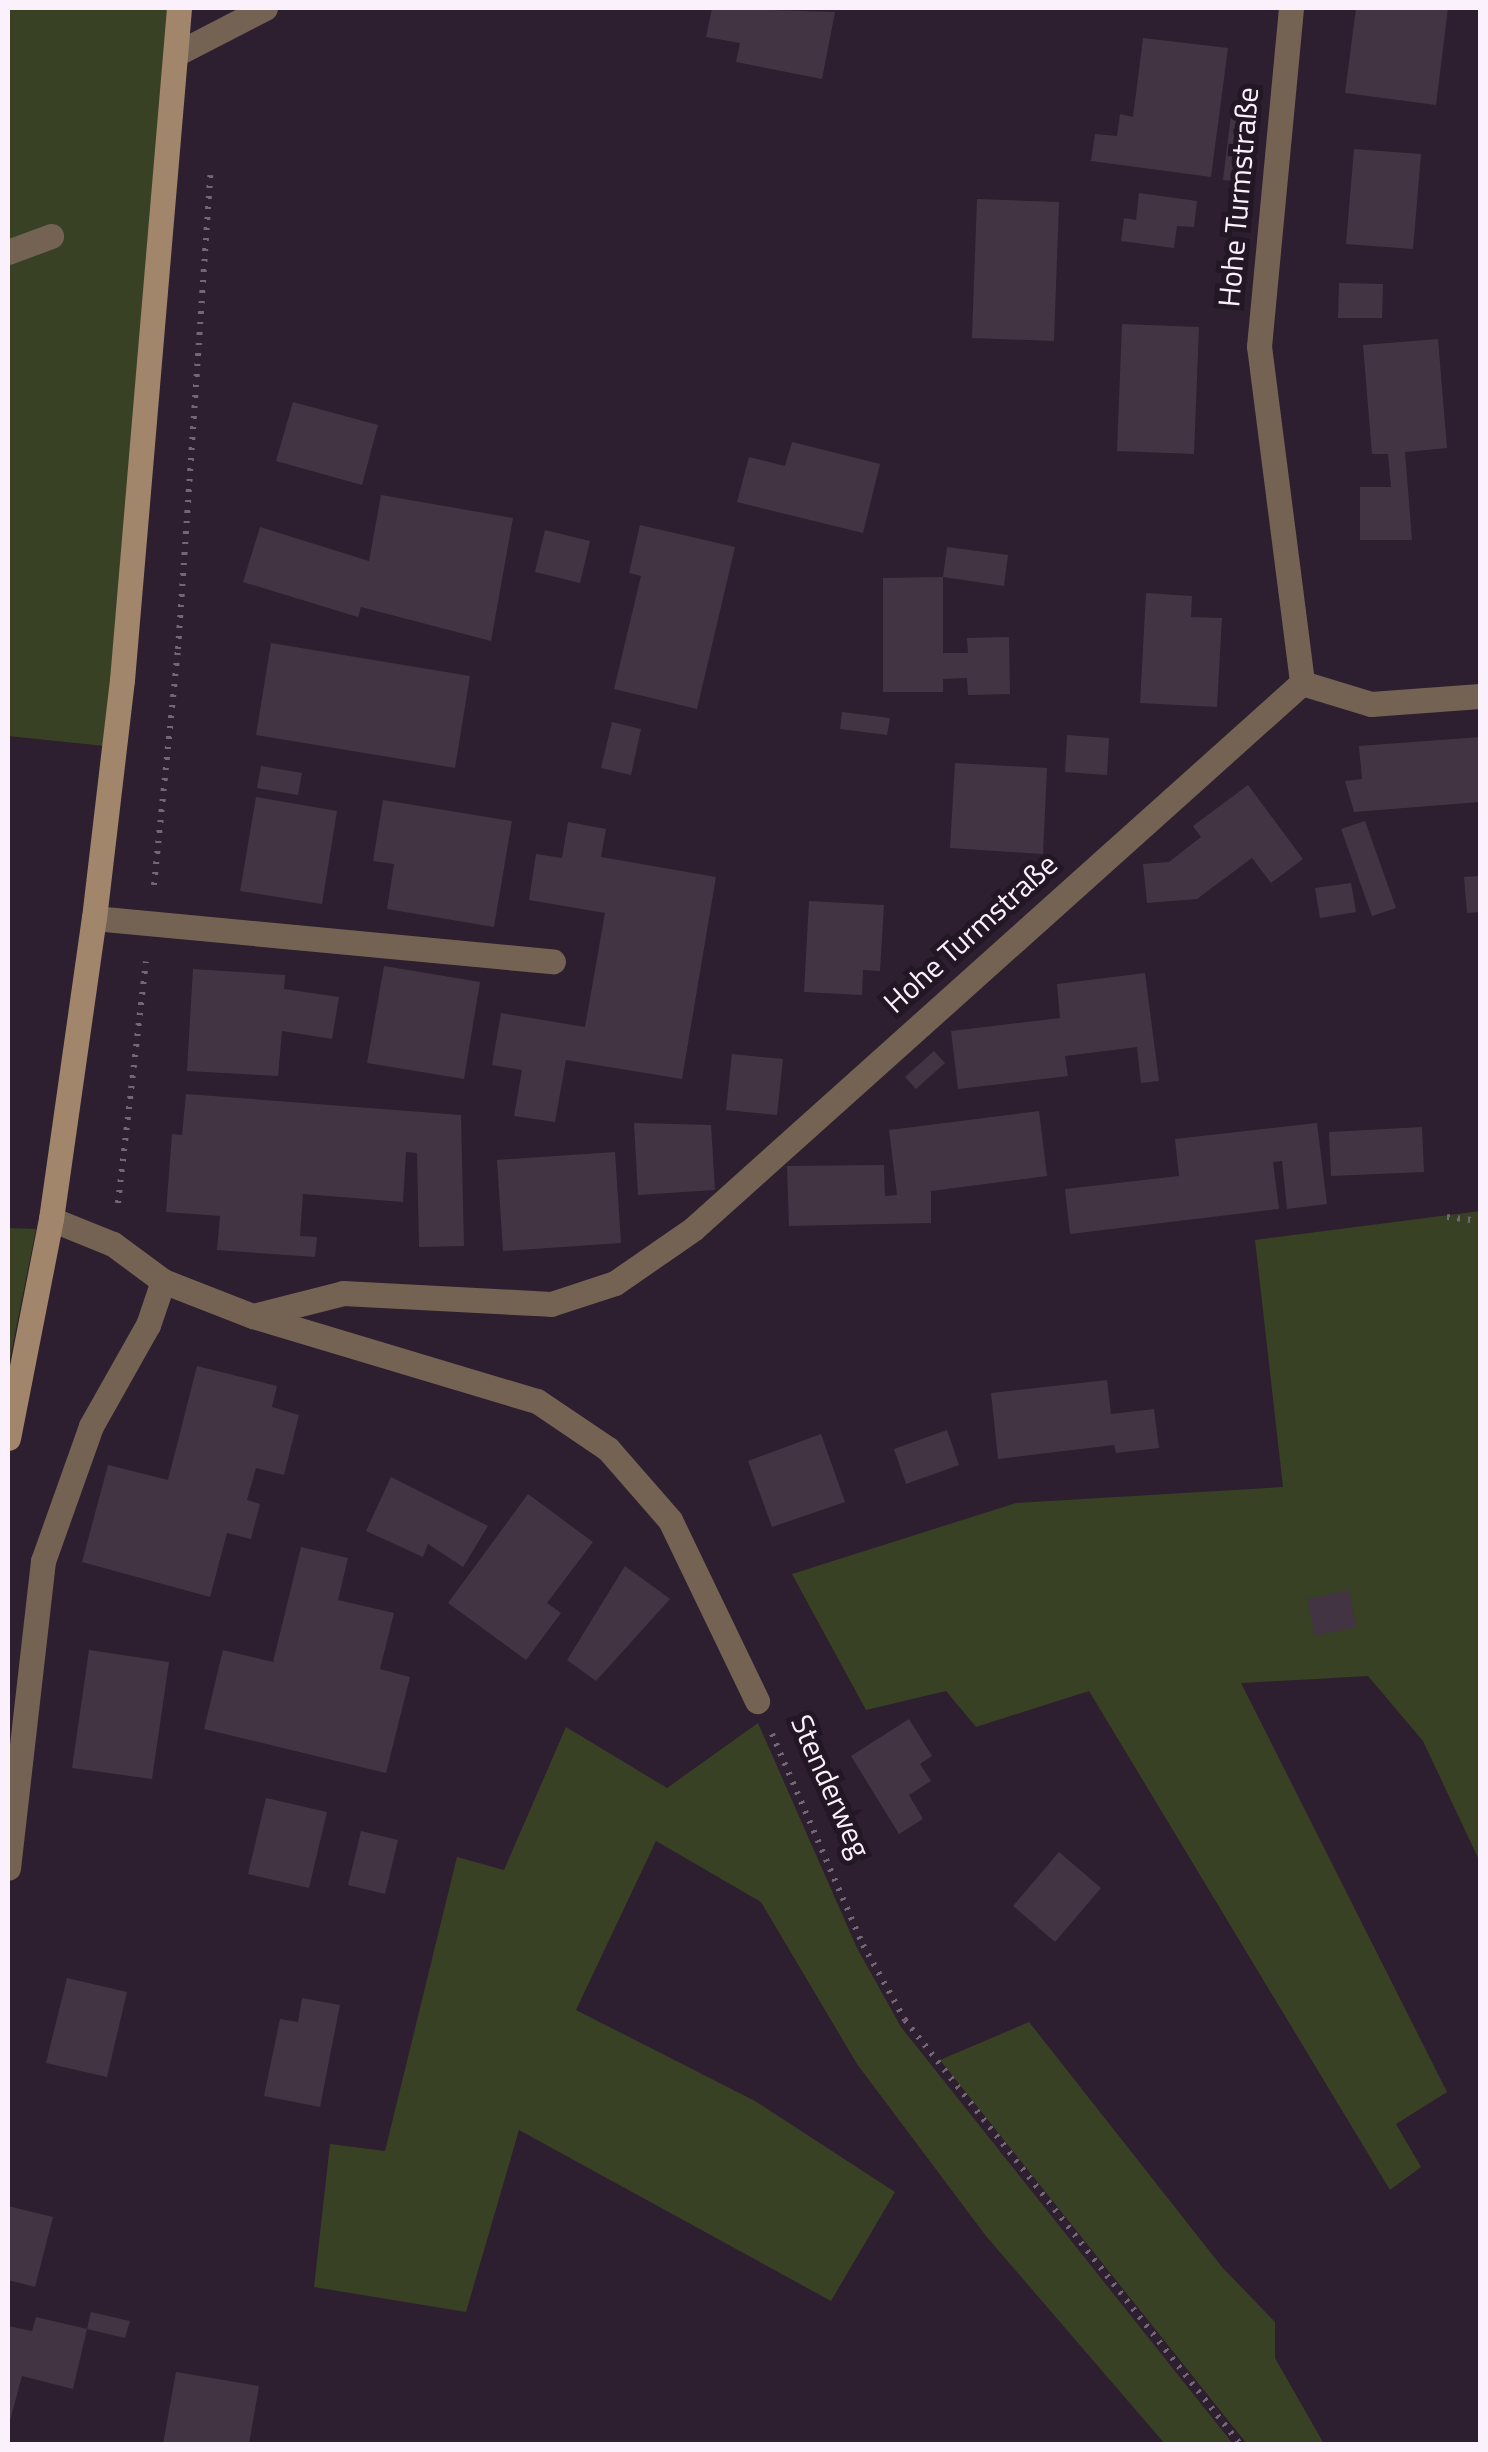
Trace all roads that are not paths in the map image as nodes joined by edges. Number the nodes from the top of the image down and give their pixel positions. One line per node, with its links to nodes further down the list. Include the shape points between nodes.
1 (180, 8): 4 (main road)
2 (265, 8): 4 (street)
3 (1292, 8): 7 (street, Hohe Turmstraße, via 1259,346)
4 (176, 54): 9 (main road)
5 (51, 236): 6 (street)
6 (8, 252)
7 (1302, 683): 8 (street, via 1370,704); 13 (street, Hohe Turmstraße, via 1081,875 694,1230 628,1276 551,1304 343,1293)
8 (1480, 696)
9 (94, 918): 10 (street); 11 (main road)
10 (552, 961)
11 (51, 1219): 12 (street, via 113,1244); 14 (main road)
12 (162, 1281): 13 (street); 16 (street, via 148,1324 91,1426 44,1561)
13 (253, 1316): 15 (street, Stenderweg, via 537,1401 608,1448 670,1520)
14 (8, 1438)
15 (757, 1701)
16 (8, 1868)

